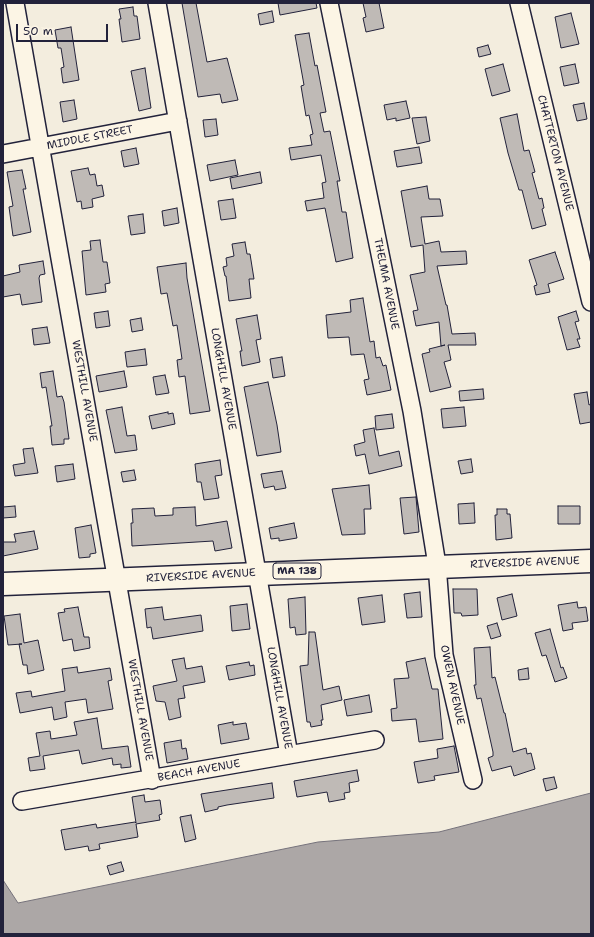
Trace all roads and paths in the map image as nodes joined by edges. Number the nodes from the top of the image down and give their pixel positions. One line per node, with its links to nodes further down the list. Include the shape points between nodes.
1 (15, 3): 6 (street, WESTHILL AVENUE)
2 (157, 3): 5 (street, LONGHILL AVENUE)
3 (330, 3): 10 (street, THELMA AVENUE, via 412,411)
4 (519, 3): 8 (street, CHATTERTON AVENUE)
5 (178, 121): 6 (street, MIDDLE STREET); 11 (street, LONGHILL AVENUE)
6 (41, 148): 7 (street, MIDDLE STREET); 12 (street, WESTHILL AVENUE)
7 (3, 154)
8 (591, 302)
9 (591, 560): 10 (main road, RIVERSIDE AVENUE / MA 138)
10 (436, 565): 11 (main road, RIVERSIDE AVENUE / MA 138); 17 (street, OWEN AVENUE, via 444,655)
11 (257, 573): 12 (main road, RIVERSIDE AVENUE / MA 138); 15 (street, LONGHILL AVENUE)
12 (117, 580): 13 (main road, RIVERSIDE AVENUE / MA 138); 16 (street, WESTHILL AVENUE)
13 (3, 584)
14 (375, 740): 15 (street, BEACH AVENUE)
15 (289, 755): 16 (street, BEACH AVENUE)
16 (152, 780): 18 (street, BEACH AVENUE)
17 (474, 780)
18 (22, 801)

